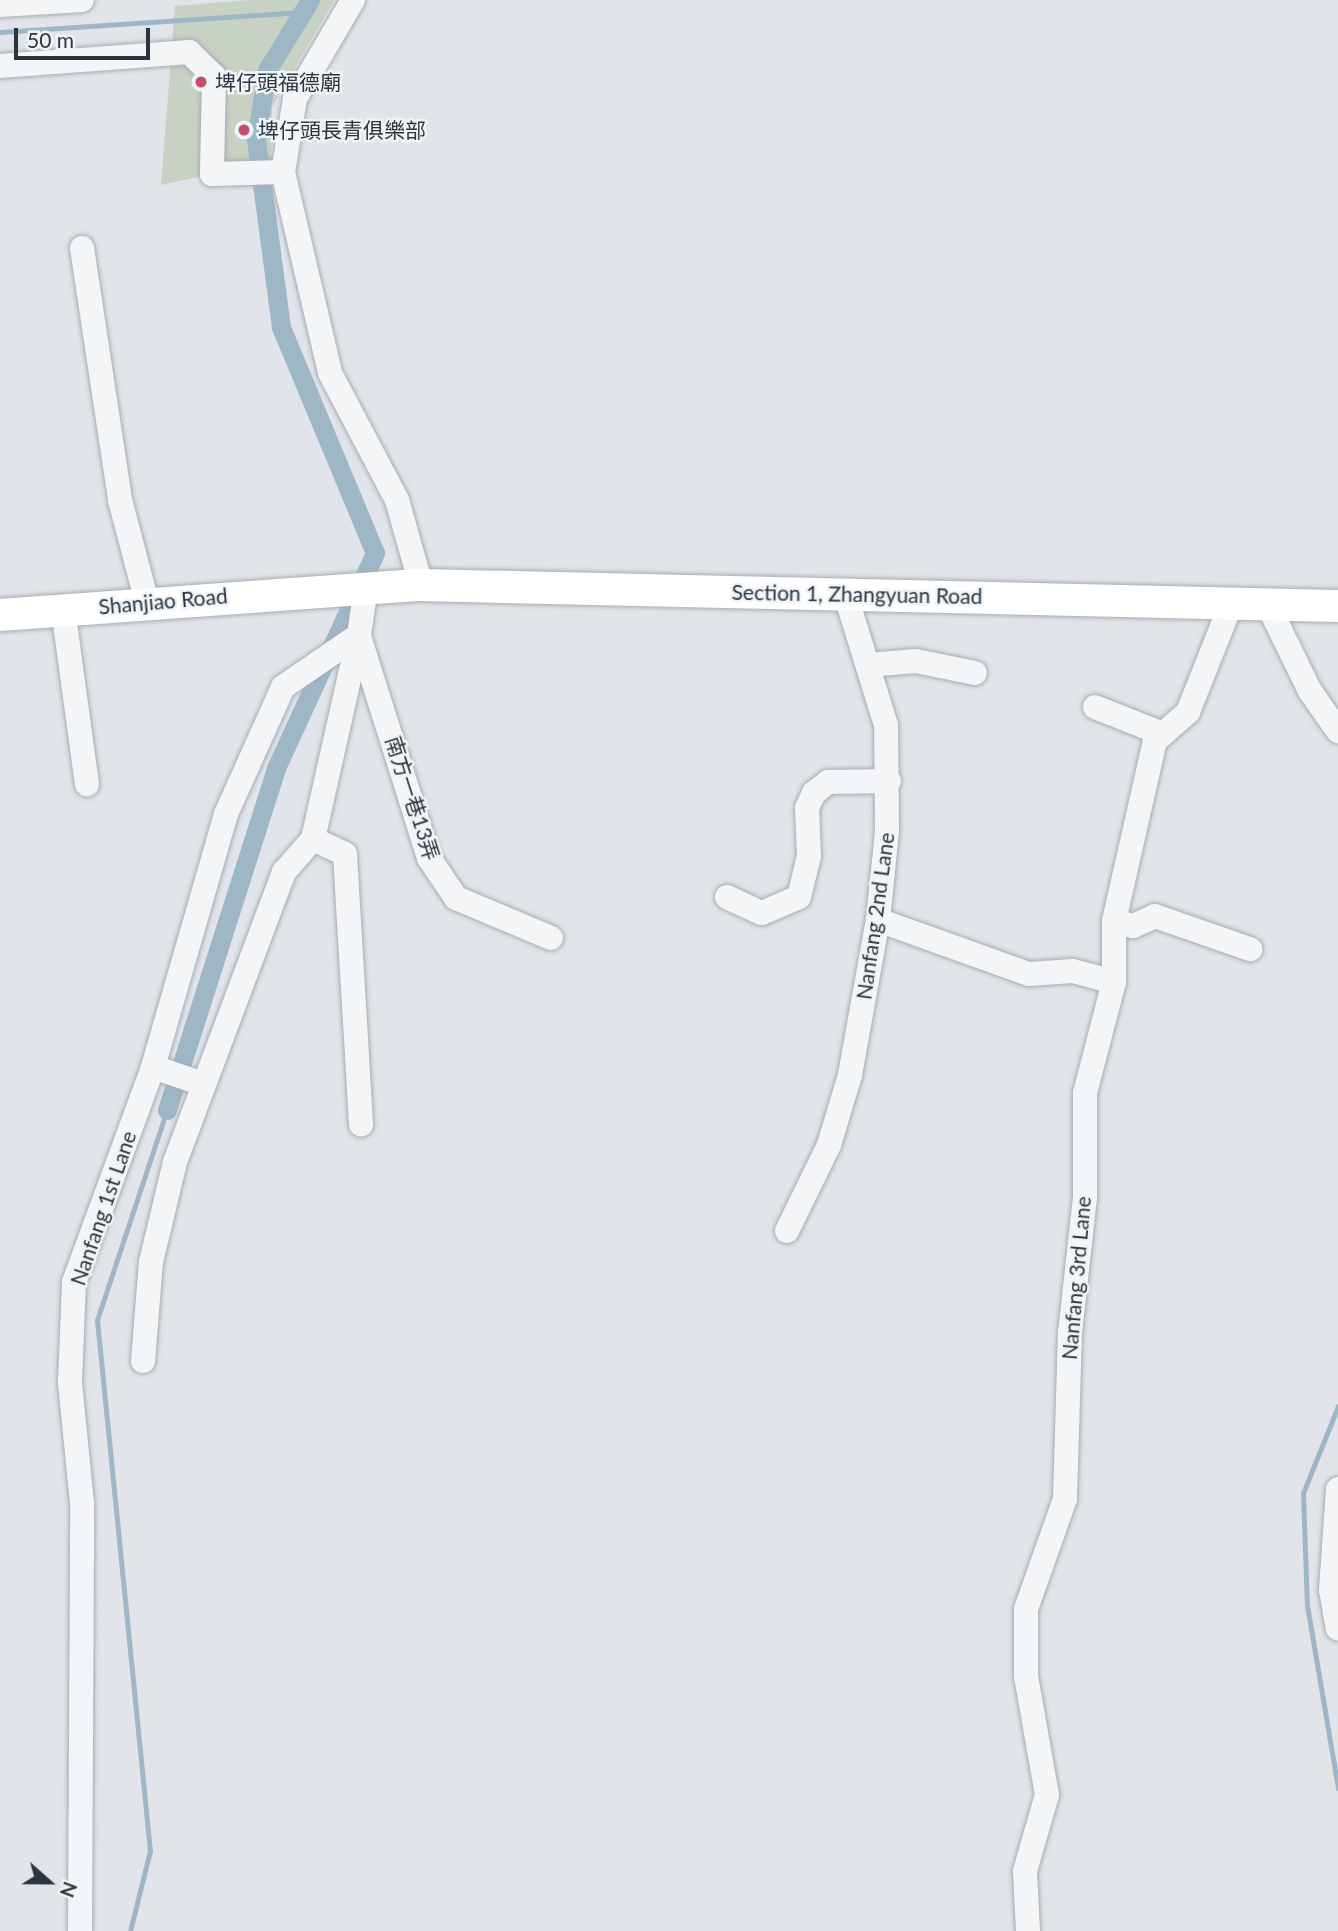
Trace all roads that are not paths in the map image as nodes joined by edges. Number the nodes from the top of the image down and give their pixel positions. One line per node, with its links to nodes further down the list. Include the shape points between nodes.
1 (82, 0): 3 (street)
2 (353, 0): 5 (street, via 295,99)
3 (0, 5)
4 (0, 66): 5 (street, via 189,52 214,75 212,174)
5 (283, 172): 7 (street, via 330,373 397,499)
6 (82, 248): 10 (street, via 120,500)
7 (421, 585): 8 (main road, Section 1, Zhangyuan Road); 9 (main road, Section 1, Zhangyuan Road)
8 (371, 587): 10 (main road, Shanjiao Road); 16 (street)
9 (845, 593): 12 (main road, Section 1, Zhangyuan Road); 17 (street, Nanfang 2nd Lane)
10 (147, 603): 14 (main road, Shanjiao Road)
11 (1267, 603): 12 (main road, Section 1, Zhangyuan Road); 13 (main road, Section 1, Zhangyuan Road); 20 (street, via 1310,691)
12 (1231, 604): 21 (street, Nanfang 3rd Lane, via 1188,712)
13 (1338, 606)
14 (63, 609): 15 (main road, Shanjiao Road); 23 (street)
15 (0, 615)
16 (359, 635): 24 (street); 28 (street, 南方一巷13弄, via 429,858 456,898); 31 (street, Nanfang 1st Lane, via 283,687 226,814)
17 (868, 665): 18 (street, via 916,662); 22 (street, Nanfang 2nd Lane, via 886,725)
18 (975, 673)
19 (1095, 706): 21 (street)
20 (1338, 731)
21 (1163, 734): 27 (street, Nanfang 3rd Lane, via 1155,741)
22 (889, 781): 25 (street, via 828,782 814,793 807,808 809,856 799,897 762,914); 26 (street, Nanfang 2nd Lane)
23 (88, 784)
24 (313, 839): 32 (street, via 284,872); 33 (street, via 345,853)
25 (727, 897)
26 (878, 920): 30 (street, via 1029,974 1073,971); 34 (street, Nanfang 2nd Lane, via 850,1075 829,1145)
27 (1114, 921): 29 (street, via 1133,926 1155,916); 30 (street, Nanfang 3rd Lane)
28 (551, 938)
29 (1250, 949)
30 (1114, 982): 39 (street, Nanfang 3rd Lane, via 1085,1093 1080,1135 1085,1198 1070,1333 1065,1499 1026,1609 1026,1676 1047,1795 1025,1871)
31 (153, 1067): 32 (street); 38 (street, Nanfang 1st Lane, via 74,1282 70,1382 82,1517)
32 (204, 1084): 35 (street, via 175,1162 151,1262)
33 (360, 1125)
34 (787, 1231)
35 (143, 1361)
36 (1338, 1489): 37 (street, via 1331,1590)
37 (1338, 1628)
38 (80, 1931)
39 (1028, 1931)

